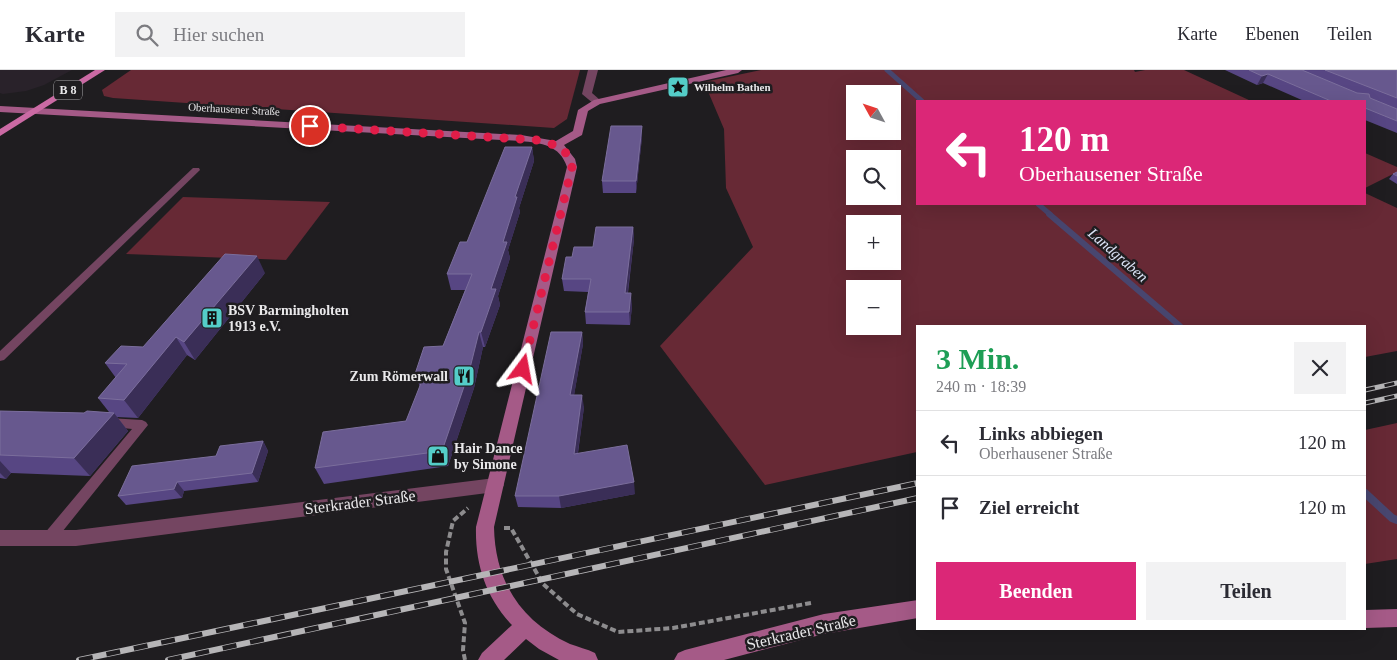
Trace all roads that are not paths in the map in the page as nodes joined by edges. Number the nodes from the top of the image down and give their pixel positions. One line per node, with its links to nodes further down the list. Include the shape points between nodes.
1 (101, 70): 6 (main road, B 8)
2 (593, 70): 4 (street, via 587,94)
3 (738, 70): 4 (main road)
4 (597, 102): 8 (main road, via 583,110 578,133)
5 (0, 109): 6 (main road, Oberhausener Straße)
6 (36, 111): 7 (main road, B 8); 8 (main road, Oberhausener Straße, via 511,138)
7 (0, 132)
8 (557, 145): 12 (main road, via 570,158 572,167)
9 (196, 170): 10 (lane)
10 (0, 357)
11 (94, 422): 14 (lane, via 142,425)
12 (495, 485): 14 (street, Sterkrader Straße, via 76,538); 18 (main road, via 483,545 497,590 507,607)
13 (0, 538): 14 (street, Sterkrader Straße)
14 (49, 538)
15 (916, 609): 21 (main road, Sterkrader Straße, via 824,624)
16 (1397, 618): 17 (main road)
17 (1366, 619)
18 (526, 626): 19 (main road); 20 (main road, via 551,645)
19 (489, 660)
20 (588, 660)
21 (685, 660)

